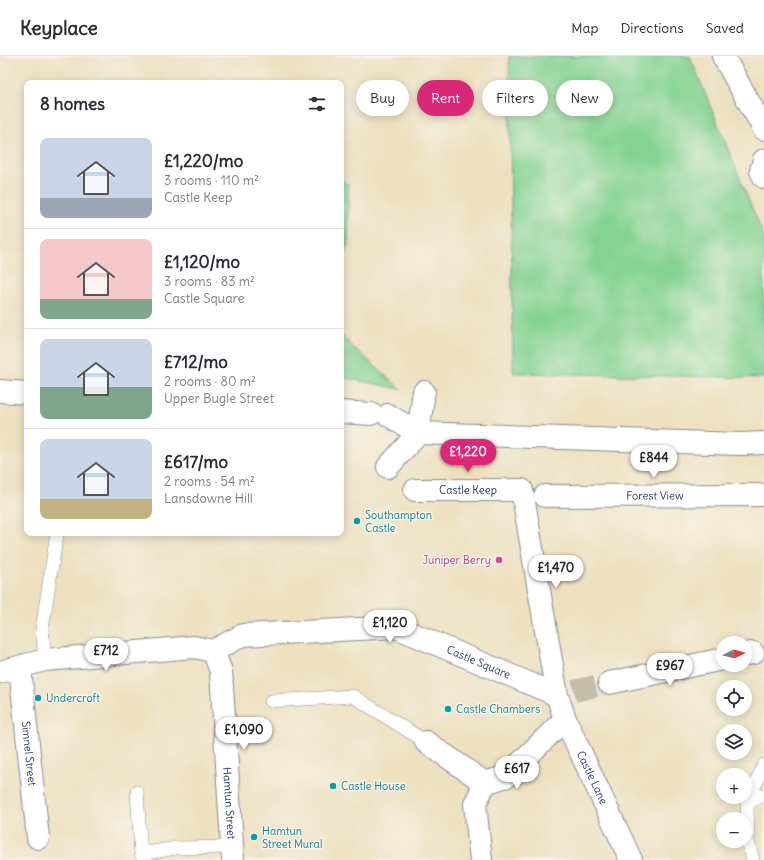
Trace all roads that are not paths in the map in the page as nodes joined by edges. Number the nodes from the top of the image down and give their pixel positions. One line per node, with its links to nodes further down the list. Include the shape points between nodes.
1 (723, 56): 2 (street)
2 (764, 129)
3 (764, 160): 4 (street, via 761,171)
4 (764, 177)
5 (0, 390): 7 (street)
6 (424, 392): 9 (street)
7 (24, 393)
8 (344, 412): 9 (street, via 379,414)
9 (418, 433): 10 (street); 11 (street)
10 (764, 443)
11 (388, 467)
12 (415, 490): 13 (street, Castle Keep)
13 (522, 490): 22 (street, Castle Lane)
14 (545, 496): 15 (street, Forest View)
15 (764, 496)
16 (57, 536): 18 (lane, via 42,629)
17 (213, 651): 18 (street, via 194,647); 22 (street, Castle Square, via 243,635 396,627); 34 (street, Hamtun Street, via 221,671)
18 (45, 660): 20 (street)
19 (716, 660): 21 (street)
20 (10, 670): 33 (street, Simnel Street)
21 (609, 683)
22 (566, 693): 24 (street, Castle Lane)
23 (271, 701): 25 (lane, via 353,696)
24 (565, 719): 27 (street, via 507,776); 36 (street, Castle Lane)
25 (426, 742): 27 (street)
26 (764, 765): 29 (lane)
27 (485, 783): 35 (street, via 476,804)
28 (137, 792): 34 (lane, via 142,854 176,848)
29 (752, 793)
30 (764, 795): 31 (lane)
31 (752, 801)
32 (747, 804): 37 (lane, via 748,842)
33 (38, 838)
34 (233, 853)
35 (481, 860)
36 (631, 860)
37 (753, 860)

